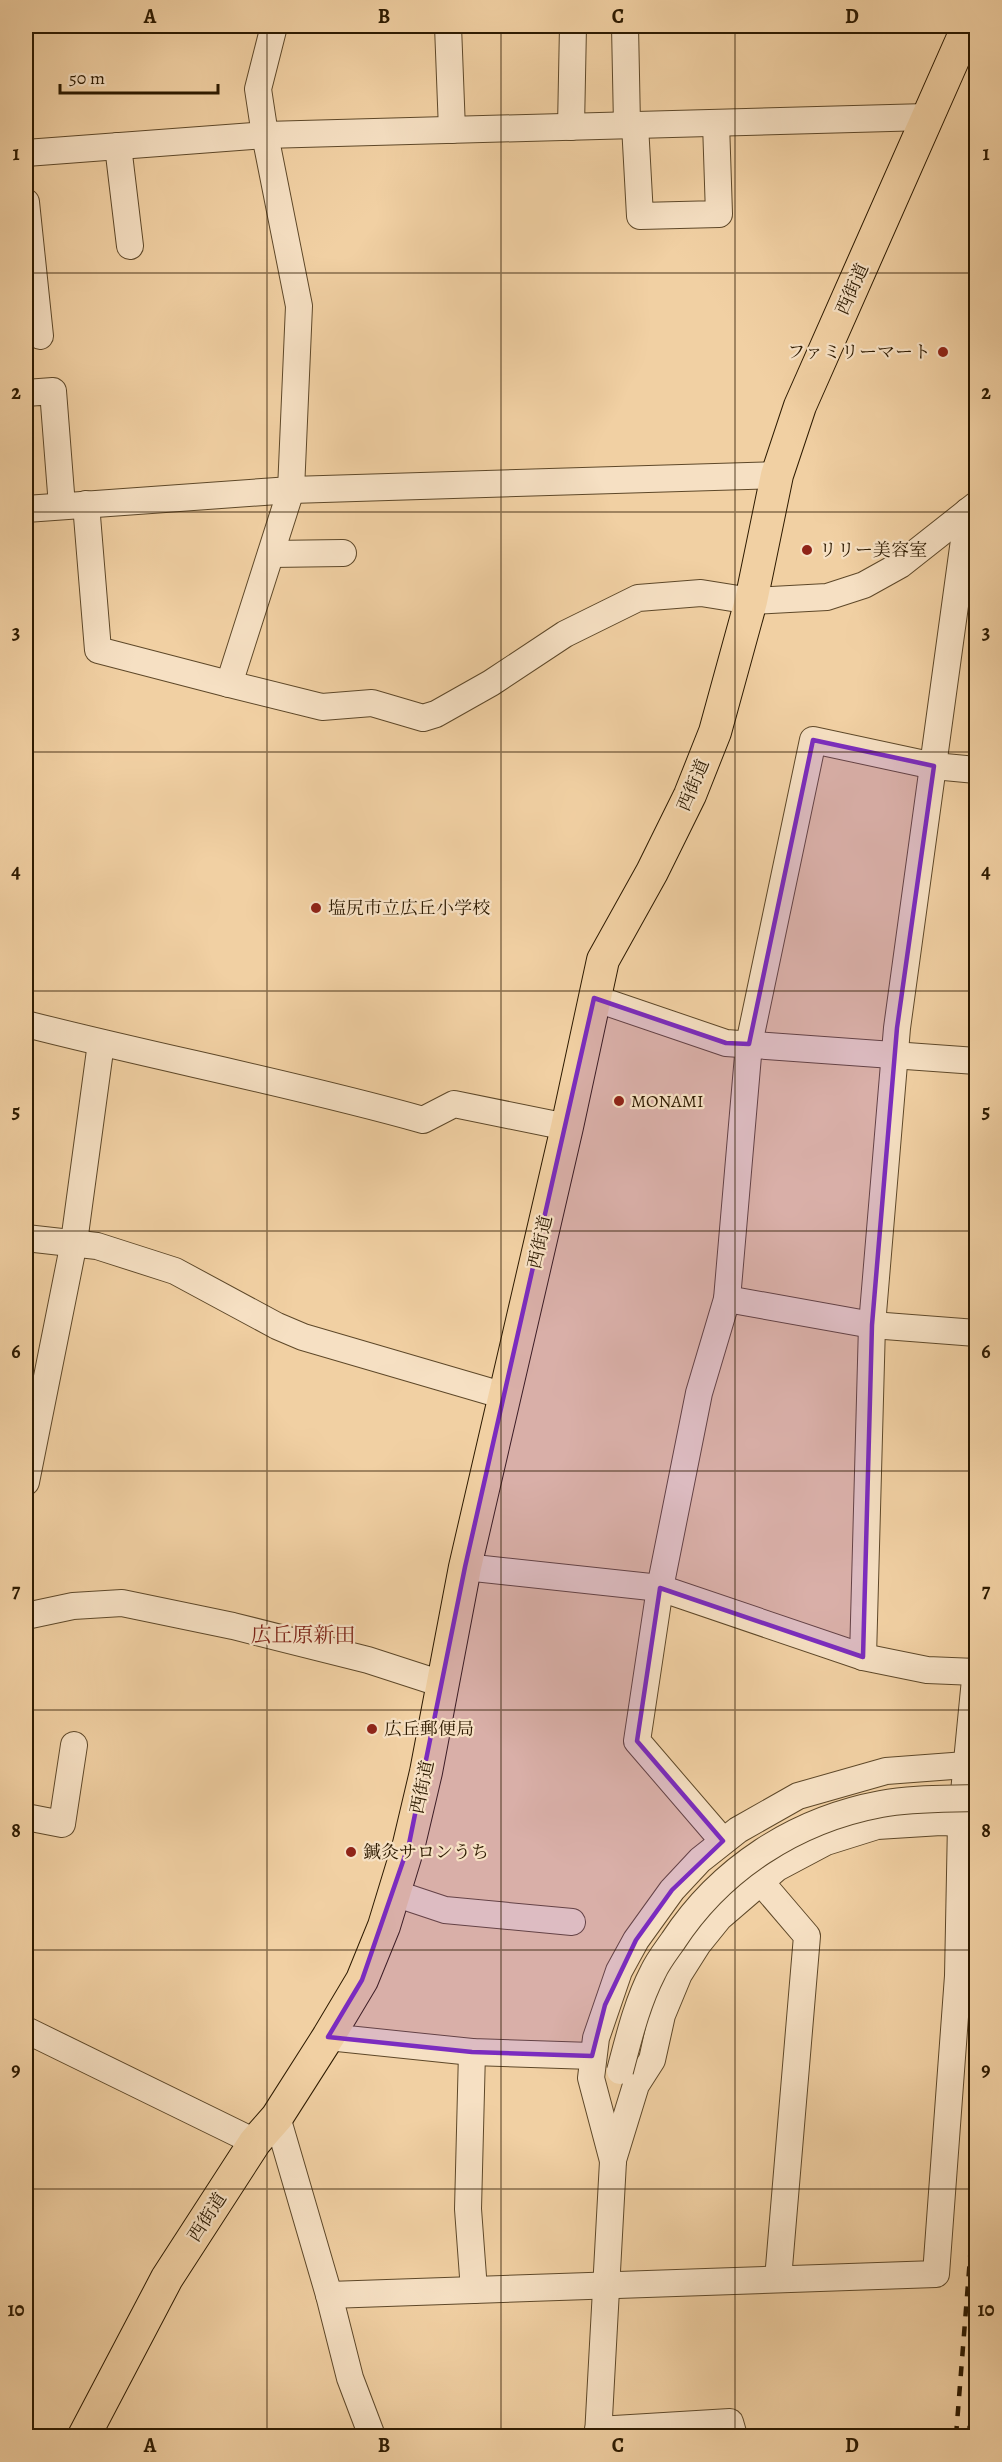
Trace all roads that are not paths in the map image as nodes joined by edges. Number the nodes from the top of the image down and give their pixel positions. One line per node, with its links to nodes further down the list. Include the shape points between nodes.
1 (274, 26): 11 (street, via 258,89)
2 (448, 26): 10 (street)
3 (573, 26): 9 (street)
4 (625, 26): 8 (street)
5 (968, 26): 6 (main road, 西街道)
6 (927, 117): 7 (street); 18 (main road, 西街道, via 800,406)
7 (716, 123): 8 (street); 8 (street, via 718,214 651,216 640,216)
8 (631, 125): 9 (street)
9 (571, 127): 10 (street)
10 (452, 130): 11 (street)
11 (265, 135): 12 (street); 19 (street, via 299,306)
12 (118, 146): 13 (street); 15 (street)
13 (26, 153)
14 (26, 202): 16 (street)
15 (130, 246)
16 (40, 336)
17 (26, 393): 20 (street, via 53,391)
18 (777, 475): 19 (street); 25 (main road, 西街道)
19 (291, 490): 20 (street); 23 (street)
20 (74, 505): 22 (street); 26 (street, via 98,650)
21 (973, 508): 25 (street, via 900,565 864,585 827,597); 27 (street)
22 (26, 509)
23 (271, 554): 24 (street); 26 (street)
24 (343, 554)
25 (751, 601): 26 (street, via 701,593 638,598 565,634 491,684 423,718 372,703 322,707); 29 (main road, 西街道, via 715,732 652,872 603,960)
26 (229, 684)
27 (934, 766): 28 (street); 32 (street, via 813,740); 33 (street)
28 (976, 770)
29 (594, 998): 32 (street, via 726,1043); 35 (main road, 西街道)
30 (26, 1024): 31 (street)
31 (101, 1043): 35 (street, via 325,1092 423,1120 454,1104); 37 (street)
32 (749, 1044): 33 (street); 38 (street)
33 (896, 1054): 34 (street); 39 (street)
34 (976, 1061)
35 (567, 1127): 41 (main road, 西街道)
36 (26, 1238): 37 (street)
37 (74, 1242): 41 (street, via 175,1271 303,1337); 42 (street)
38 (727, 1299): 39 (street); 44 (street, via 699,1393)
39 (872, 1325): 40 (street); 46 (street)
40 (976, 1333)
41 (505, 1396): 43 (main road, 西街道)
42 (26, 1482)
43 (465, 1567): 44 (street); 48 (main road, 西街道)
44 (660, 1588): 46 (street); 54 (street, via 637,1741)
45 (26, 1616): 48 (street, via 73,1606 122,1603 368,1660)
46 (863, 1657): 47 (street, via 927,1670)
47 (976, 1670): 50 (street)
48 (442, 1684): 56 (main road, 西街道, via 423,1782)
49 (74, 1744): 52 (street, via 62,1824)
50 (966, 1765): 53 (street); 54 (street, via 886,1772 809,1792)
51 (976, 1798): 64 (street, bridge, via 883,1803 810,1824 742,1865 707,1896 653,1970 633,2022 620,2071)
52 (26, 1818)
53 (961, 1823): 55 (street, via 877,1826 826,1842); 65 (street, via 958,1976 936,2274)
54 (723, 1841): 61 (street, via 672,1890 636,1940 619,1971)
55 (760, 1881): 64 (street, via 718,1918 679,1974 662,2015 652,2060 636,2085); 65 (street, via 807,1936)
56 (394, 1893): 57 (street, via 445,1910); 59 (main road, 西街道, via 362,1980)
57 (572, 1922)
58 (26, 2030): 63 (street)
59 (328, 2037): 60 (street); 62 (main road, 西街道)
60 (472, 2052): 61 (street); 67 (street, via 468,2209)
61 (592, 2056): 64 (street, via 591,2078)
62 (277, 2117): 63 (main road, 西街道); 68 (street)
63 (255, 2142): 70 (main road, 西街道, via 167,2278)
64 (613, 2161): 66 (street)
65 (778, 2279): 66 (street)
66 (607, 2286): 67 (street); 69 (street)
67 (474, 2290): 68 (street)
68 (329, 2295): 71 (street, via 350,2378)
69 (598, 2433): 72 (street, via 730,2422)
70 (84, 2436)
71 (372, 2436)
72 (734, 2436)

